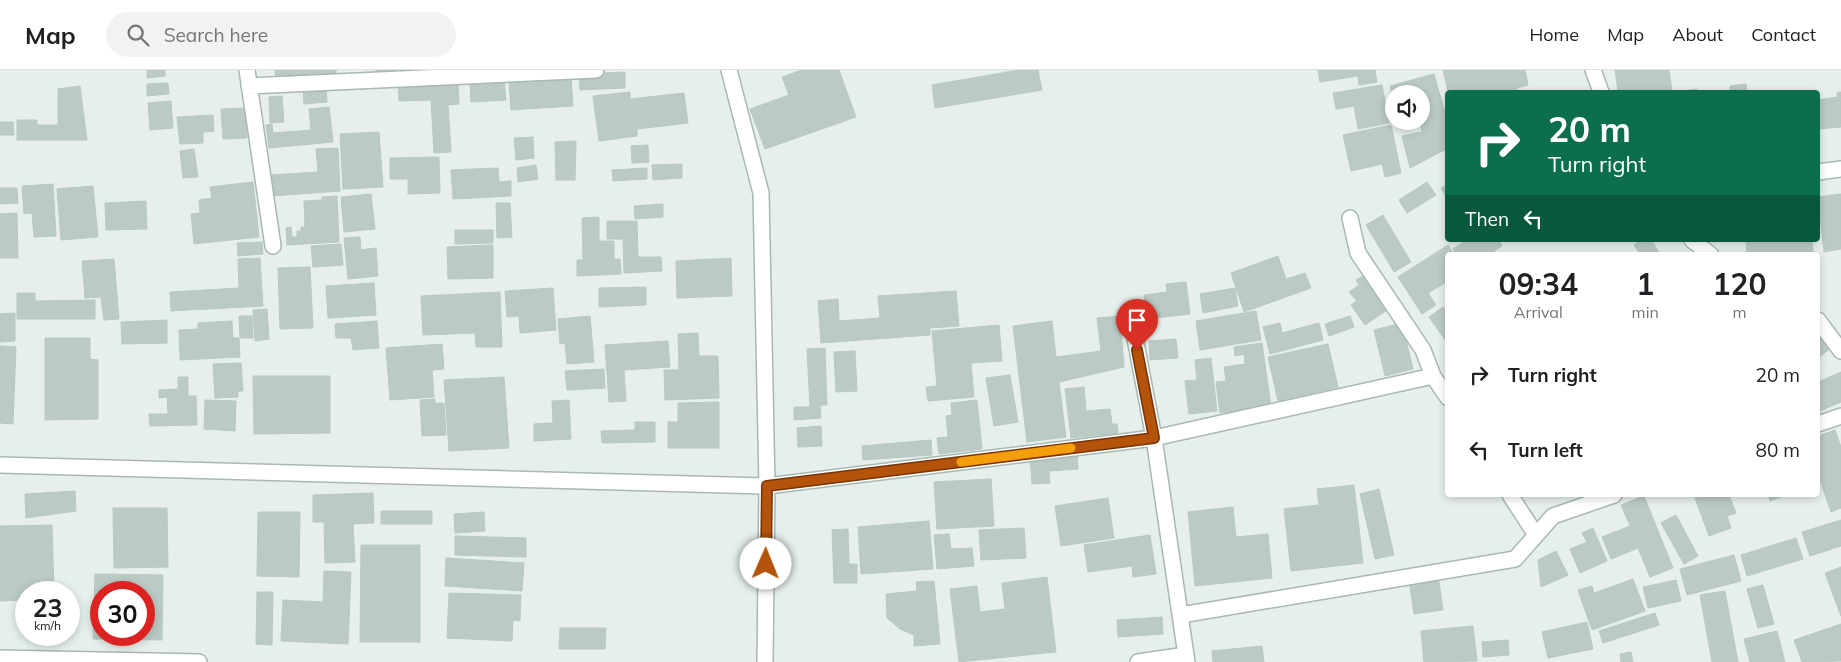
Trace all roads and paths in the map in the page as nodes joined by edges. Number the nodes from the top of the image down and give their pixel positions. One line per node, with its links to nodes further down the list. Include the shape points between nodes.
1 (247, 70): 5 (street)
2 (596, 70): 5 (street)
3 (729, 70): 22 (street, via 761,193)
4 (1593, 70): 6 (street)
5 (249, 86): 11 (street)
6 (1600, 90)
7 (1841, 169): 8 (street)
8 (1820, 172)
9 (1350, 218): 16 (street, via 1358,253 1423,350)
10 (1695, 242): 12 (street)
11 (274, 246)
12 (1707, 252)
13 (1820, 323): 15 (street)
14 (1134, 333): 20 (street)
15 (1841, 351)
16 (1433, 376): 17 (street); 20 (street)
17 (1445, 394)
18 (1841, 416): 19 (street)
19 (1820, 423)
20 (1154, 438): 22 (street); 26 (street)
21 (0, 465): 22 (street)
22 (767, 486): 30 (street)
23 (1511, 497): 25 (street)
24 (1608, 497): 25 (street, via 1553,516)
25 (1536, 535): 26 (street, via 1515,559)
26 (1181, 615): 28 (street)
27 (0, 658): 29 (street)
28 (1187, 658): 31 (street)
29 (200, 662)
30 (765, 662)
31 (1138, 662)

